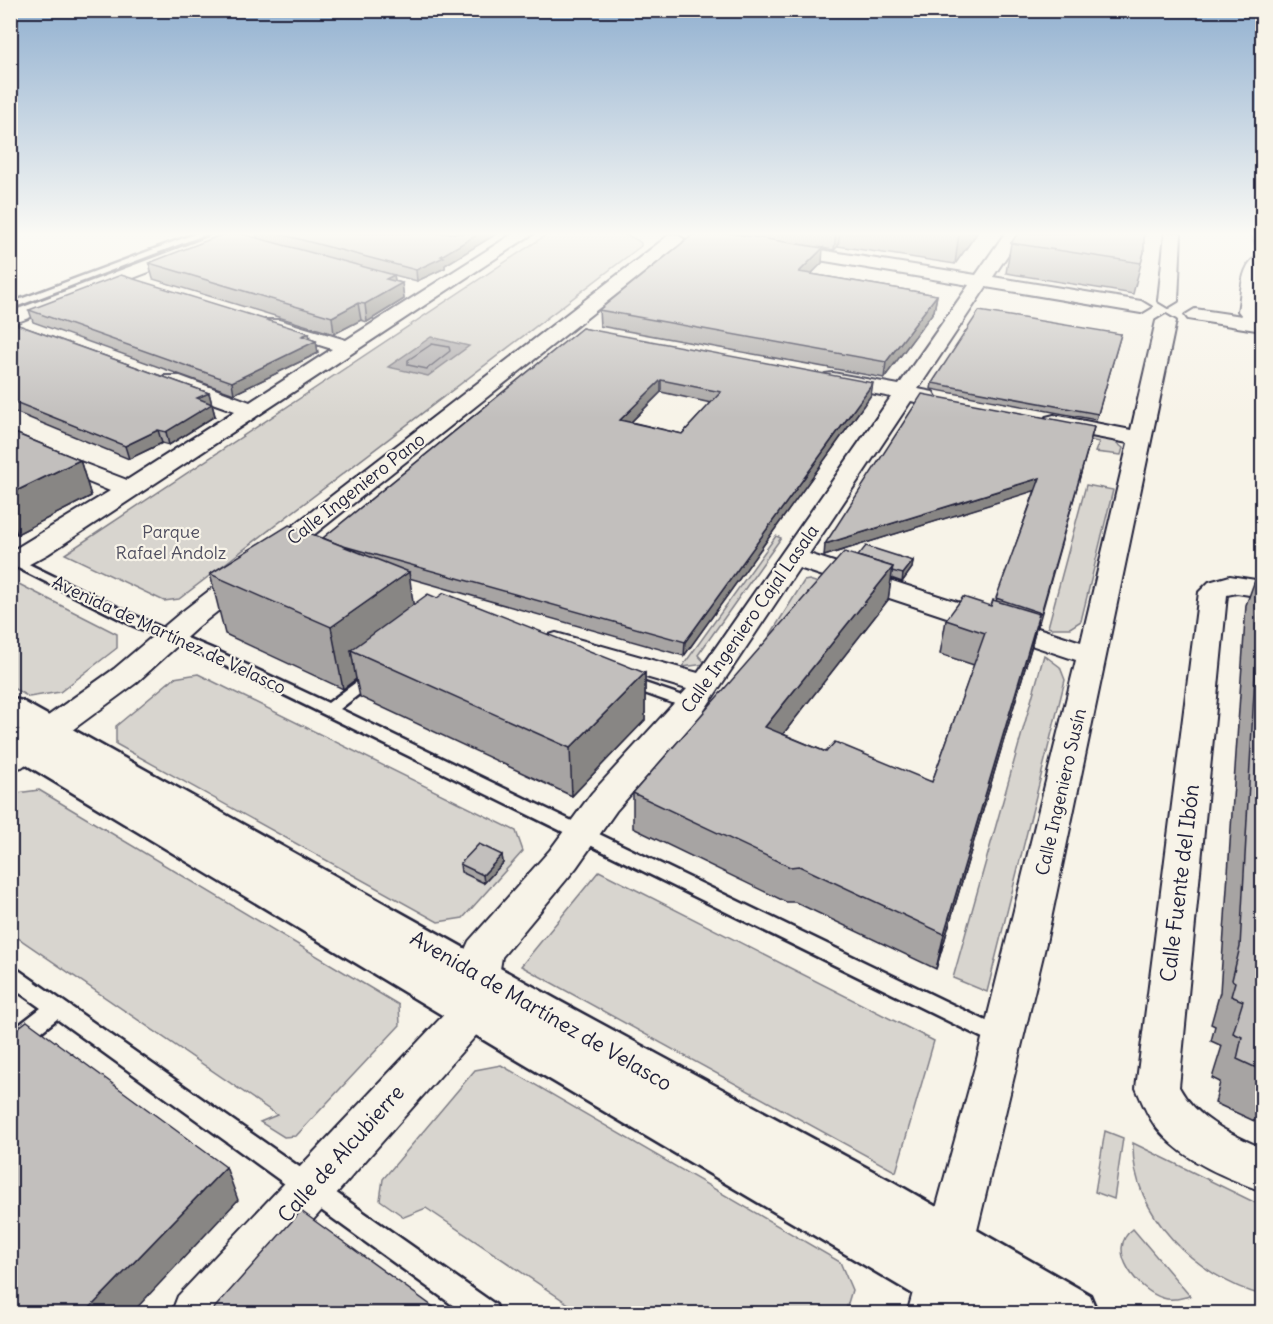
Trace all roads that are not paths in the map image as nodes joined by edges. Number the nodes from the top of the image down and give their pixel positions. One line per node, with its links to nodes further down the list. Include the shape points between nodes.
1 (16, 295): 10 (lane)
2 (40, 295): 10 (lane)
3 (76, 295): 14 (street)
4 (433, 295): 19 (street)
5 (602, 295): 16 (street, Calle Ingeniero Pano)
6 (971, 295): 22 (street, Calle Ingeniero Cajal Lasala)
7 (1065, 295): 12 (street, via 1141,307 1147,315)
8 (1168, 295): 12 (street, Calle Ingeniero Susín)
9 (1251, 295): 15 (street, via 1248,311)
10 (29, 299): 11 (lane)
11 (10, 306)
12 (1167, 311): 15 (street, via 1186,321 1195,315); 26 (street, Calle Ingeniero Susín)
13 (256, 320): 19 (street)
14 (10, 321): 17 (street)
15 (1258, 321)
16 (562, 327): 18 (street); 30 (street, Calle Ingeniero Pano)
17 (31, 331)
18 (588, 332)
19 (349, 348): 24 (street)
20 (150, 373): 24 (street)
21 (808, 374): 22 (street)
22 (906, 393): 23 (street); 29 (street, Calle Ingeniero Cajal Lasala)
23 (946, 401)
24 (253, 410): 28 (street)
25 (1027, 417): 26 (street)
26 (1139, 438): 36 (street, Calle Ingeniero Susín)
27 (10, 442): 28 (street)
28 (126, 489): 31 (street, via 39,548)
29 (794, 558): 36 (street); 39 (street, Calle Ingeniero Cajal Lasala)
30 (267, 559): 32 (street); 35 (street, Calle Ingeniero Pano)
31 (12, 560): 35 (lane, Avenida de Martínez de Velasco)
32 (296, 567)
33 (1263, 588): 49 (street, Calle Fuente del Ibón, via 1235,584 1214,592 1157,1088 1169,1112 1192,1136)
34 (536, 636): 39 (street)
35 (171, 637): 41 (lane, Avenida de Martínez de Velasco); 42 (street, Calle Ingeniero Pano, via 99,696)
36 (1092, 655): 47 (street, Calle Ingeniero Susín)
37 (383, 669): 41 (lane)
38 (611, 676): 39 (lane)
39 (699, 695): 43 (street, Calle Ingeniero Cajal Lasala, via 604,802)
40 (10, 709): 42 (highway, Avenida de Martínez de Velasco)
41 (328, 711): 43 (lane, Avenida de Martínez de Velasco)
42 (24, 740): 45 (highway, Avenida de Martínez de Velasco); 45 (highway, Avenida de Martínez de Velasco, via 361,909)
43 (581, 835): 45 (street, Calle Ingeniero Cajal Lasala, via 483,952); 47 (lane, Avenida de Martínez de Velasco)
44 (10, 975): 46 (lane)
45 (481, 1000): 50 (street, Calle de Alcubierre); 51 (highway, Avenida de Martínez de Velasco)
46 (56, 1008): 48 (lane); 50 (lane)
47 (1002, 1038): 51 (street, Calle Ingeniero Susín)
48 (10, 1045)
49 (1263, 1170)
50 (310, 1188): 52 (street, Calle de Alcubierre); 53 (lane)
51 (943, 1275): 54 (highway, Avenida de Martínez de Velasco); 55 (lane); 56 (highway, Avenida de Martínez de Velasco)
52 (196, 1314)
53 (488, 1314)
54 (1000, 1314)
55 (1037, 1314)
56 (1071, 1314)

